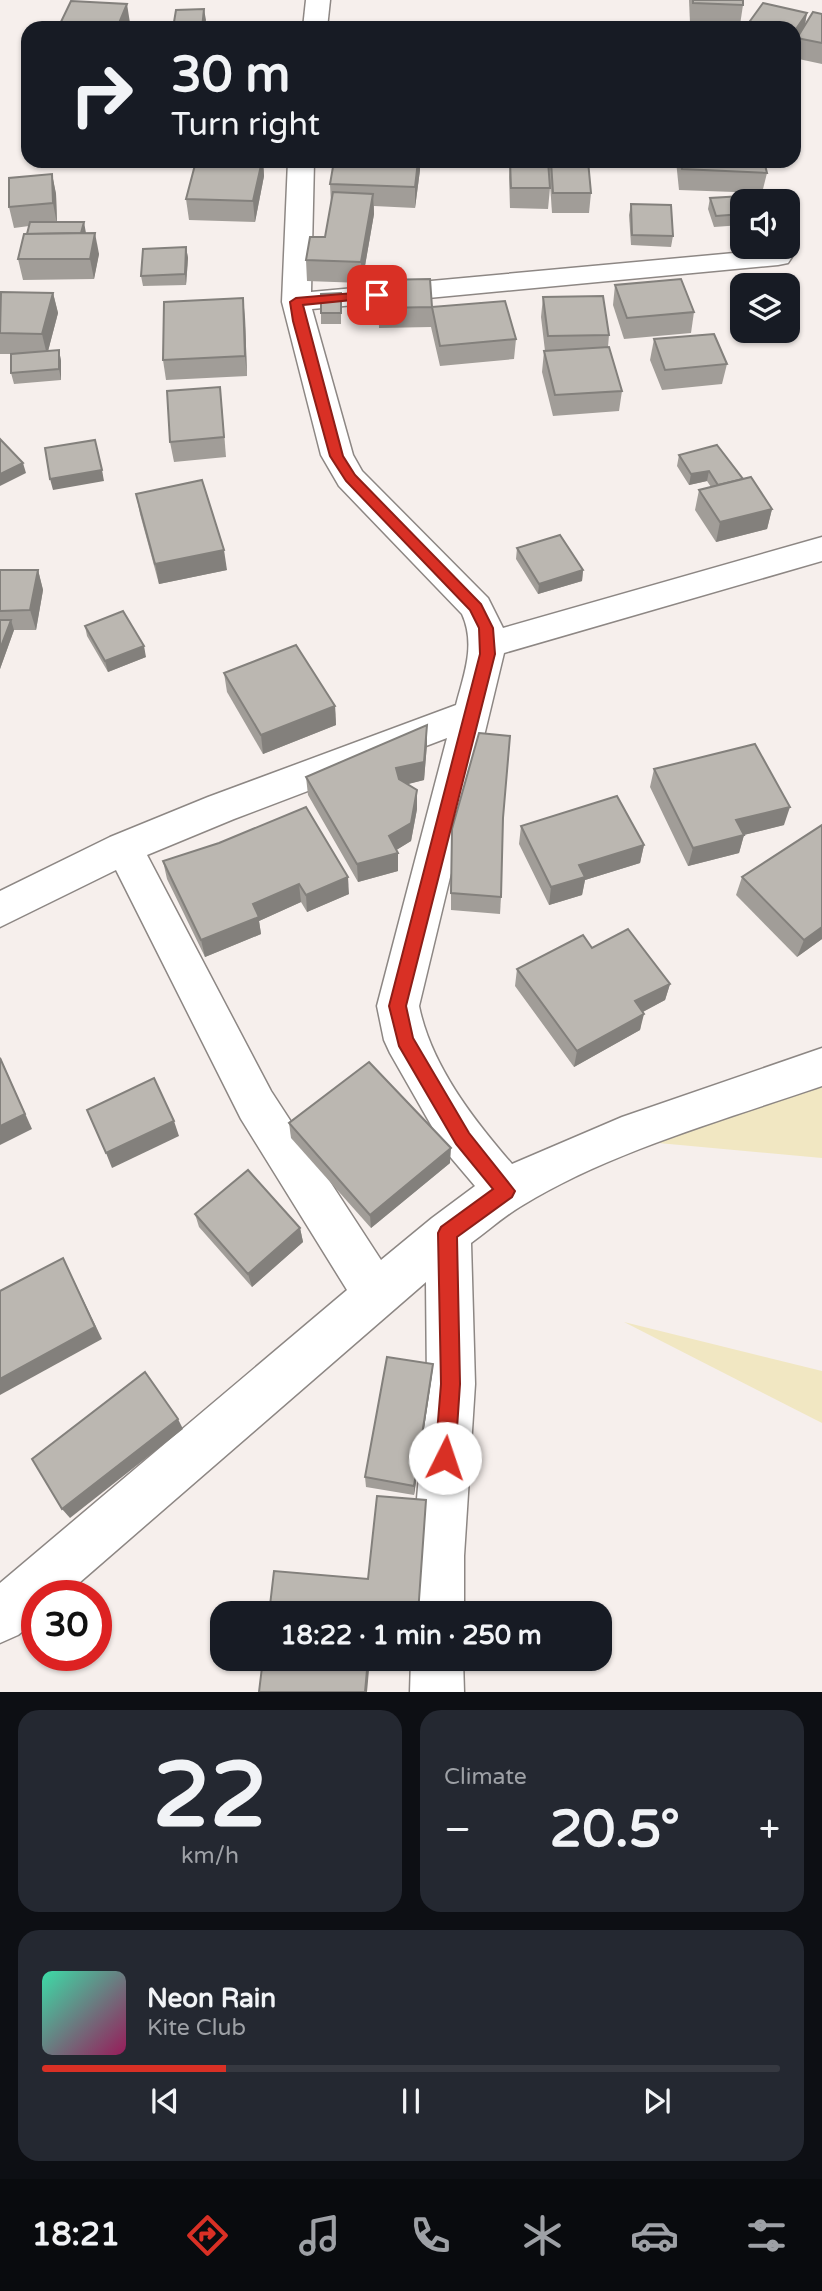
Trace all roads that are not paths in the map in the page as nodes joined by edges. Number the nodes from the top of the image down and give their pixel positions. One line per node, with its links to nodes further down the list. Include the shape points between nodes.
1 (318, 0): 2 (street)
2 (316, 21)
3 (301, 168): 5 (street)
4 (757, 259): 5 (street)
5 (296, 302): 7 (street, via 337,456 350,478 476,607 486,628)
6 (822, 549): 7 (street)
7 (487, 645): 8 (street)
8 (472, 714): 9 (street); 12 (street, via 398,1006 405,1040 456,1128)
9 (124, 848): 10 (street); 14 (street, via 256,1105)
10 (0, 909)
11 (822, 1067): 12 (street, via 615,1139)
12 (506, 1191): 13 (street)
13 (448, 1233): 14 (street); 15 (street, via 450,1384)
14 (376, 1294): 16 (street)
15 (438, 1601)
16 (0, 1617)
17 (437, 1671): 18 (street)
18 (436, 1692)

